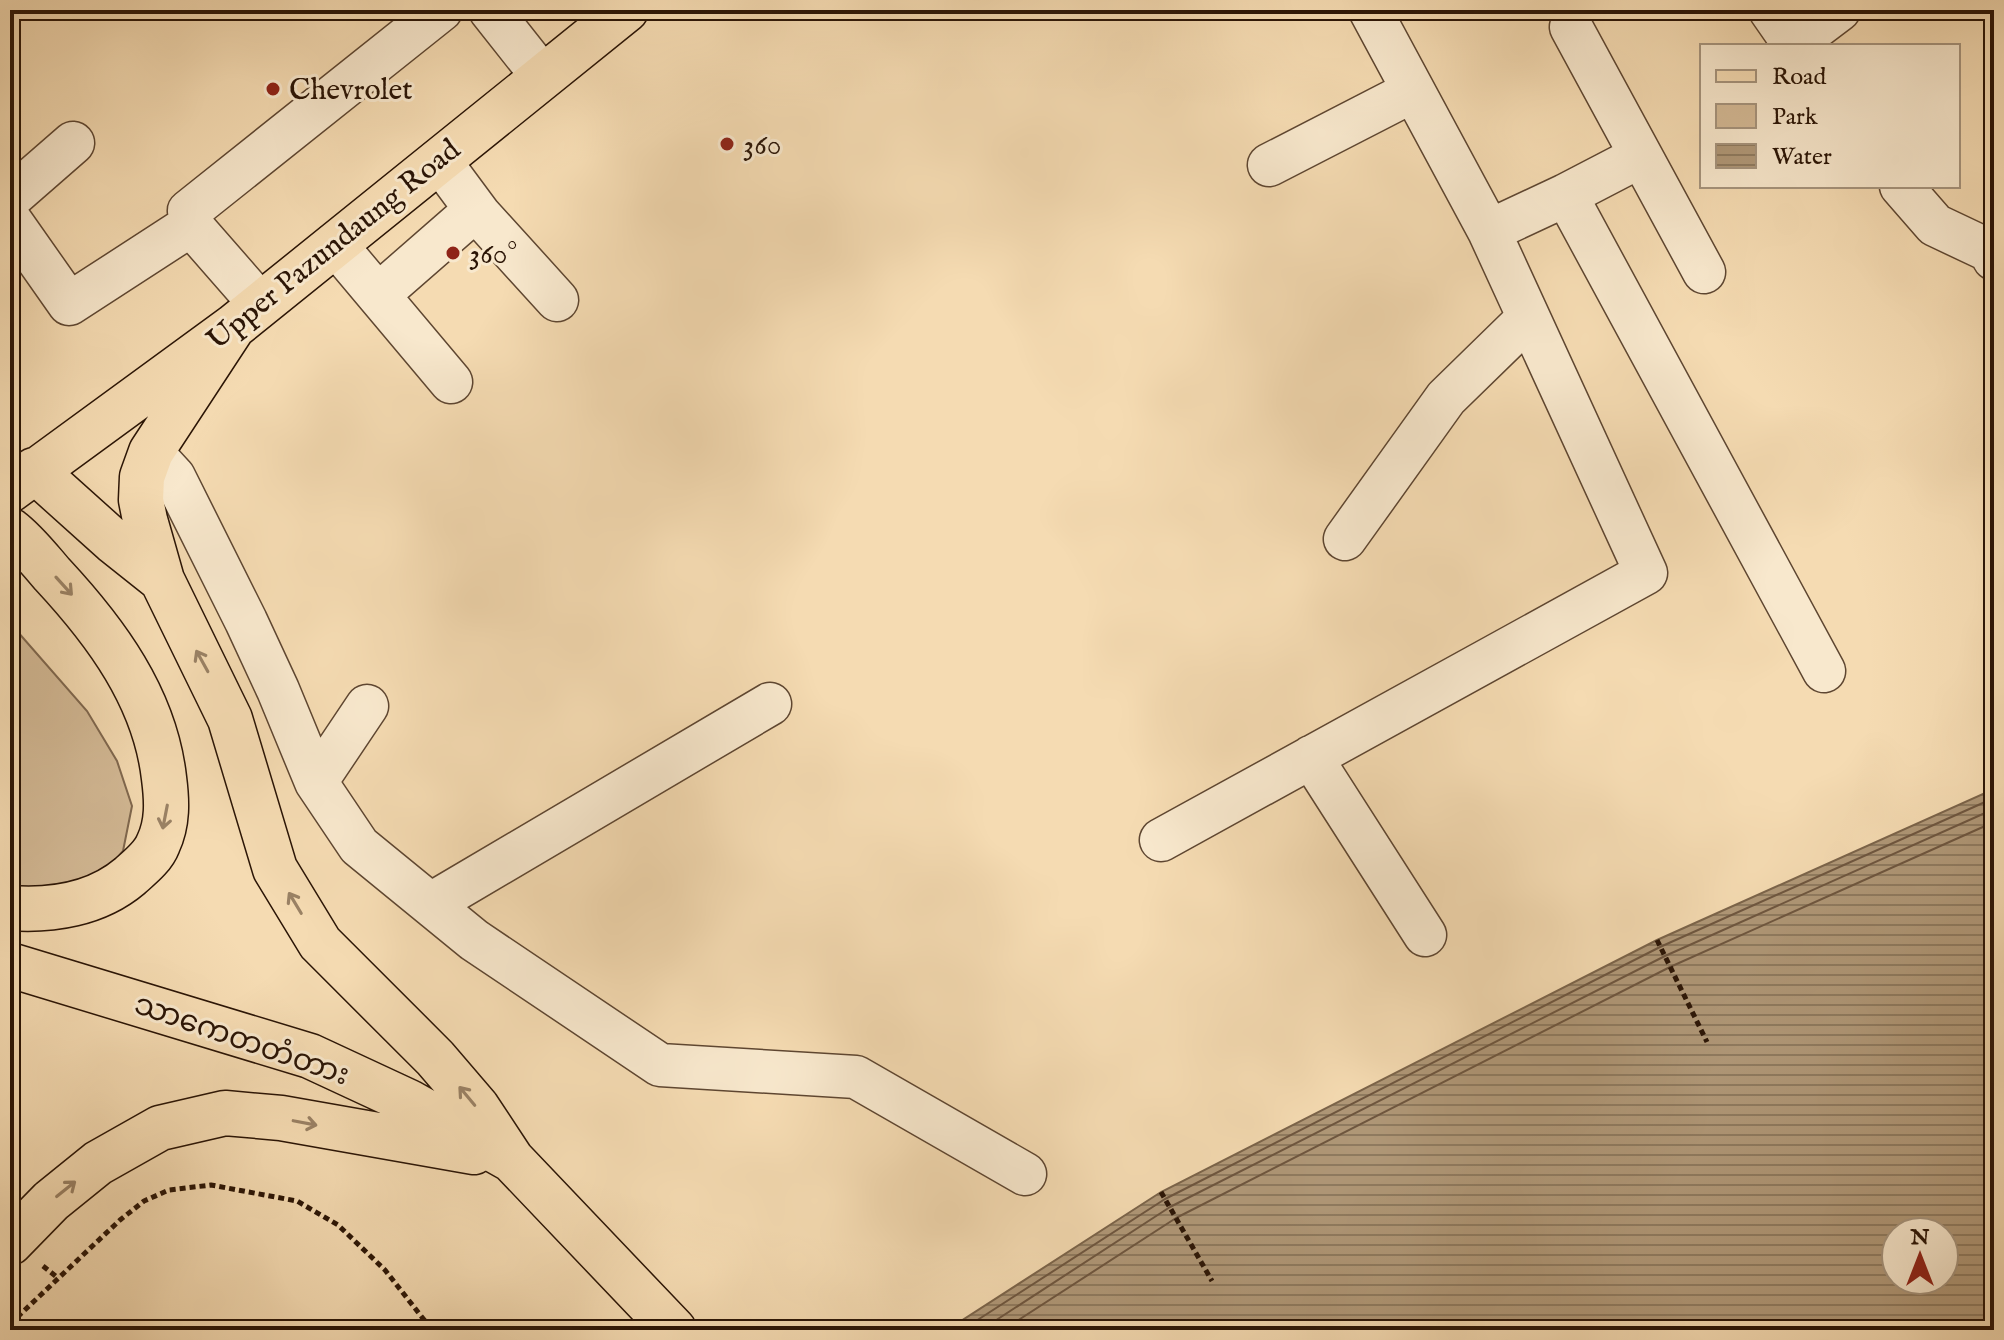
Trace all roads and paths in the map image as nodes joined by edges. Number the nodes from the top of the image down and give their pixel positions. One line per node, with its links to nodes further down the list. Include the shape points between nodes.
1 (441, 10): 21 (lane, via 189,211)
2 (490, 10): 10 (lane)
3 (626, 10): 10 (main road, Upper Pazundaung Road)
4 (1370, 10): 11 (lane)
5 (1770, 10): 8 (lane)
6 (1839, 10): 9 (lane)
7 (1571, 27): 13 (lane)
8 (1794, 44)
9 (1796, 44)
10 (543, 77): 14 (main road, Upper Pazundaung Road)
11 (1413, 91): 15 (lane); 22 (lane)
12 (73, 143): 18 (lane)
13 (1641, 156): 17 (lane); 25 (lane)
14 (439, 160): 19 (lane); 23 (main road, Upper Pazundaung Road)
15 (1269, 165)
16 (1903, 188): 24 (lane, via 1935,225)
17 (1566, 195): 22 (lane); 36 (lane)
18 (10, 198)
19 (479, 214): 26 (lane, via 465,219); 27 (lane)
20 (10, 220): 21 (lane, via 69,304)
21 (191, 225): 28 (lane)
22 (1489, 231): 29 (lane)
23 (335, 244): 26 (lane); 28 (main road, Upper Pazundaung Road)
24 (1993, 252)
25 (1704, 272)
26 (378, 295): 30 (lane)
27 (557, 300)
28 (247, 316): 31 (main road); 32 (main road, Upper Pazundaung Road)
29 (1528, 318): 34 (lane, via 1446,398); 39 (lane, via 1646,573)
30 (451, 382)
31 (151, 452): 35 (main road, via 141,500); 40 (lane, via 174,477 246,621)
32 (22, 480): 35 (main road)
33 (10, 530): 43 (main road, one-way to 43, via 77,600 147,707 168,809 158,845 143,865 108,893 56,907)
34 (1345, 539)
35 (162, 580): 48 (main road, one-way to 35, via 435,1058 320,943 275,869 230,719)
36 (1824, 671)
37 (770, 704): 42 (lane)
38 (367, 706): 40 (lane)
39 (1311, 757): 41 (lane); 44 (lane)
40 (316, 782): 42 (lane, via 359,846)
41 (1161, 840)
42 (431, 904): 49 (lane, via 474,940 660,1065 856,1077)
43 (10, 908)
44 (1425, 935)
45 (1657, 940): 47 (path)
46 (10, 965): 48 (main road, သာကေတတံတား, via 310,1056 409,1102)
47 (1707, 1042)
48 (512, 1160): 51 (main road, one-way to 48, via 98,1163 160,1128 225,1113 281,1118); 55 (main road, သာကေတတံတား)
49 (1025, 1174)
50 (1161, 1192): 52 (path)
51 (10, 1243)
52 (1212, 1281)
53 (10, 1324): 54 (path, via 144,1201 169,1190 211,1185 297,1201 338,1225 385,1270)
54 (432, 1330)
55 (674, 1330)

